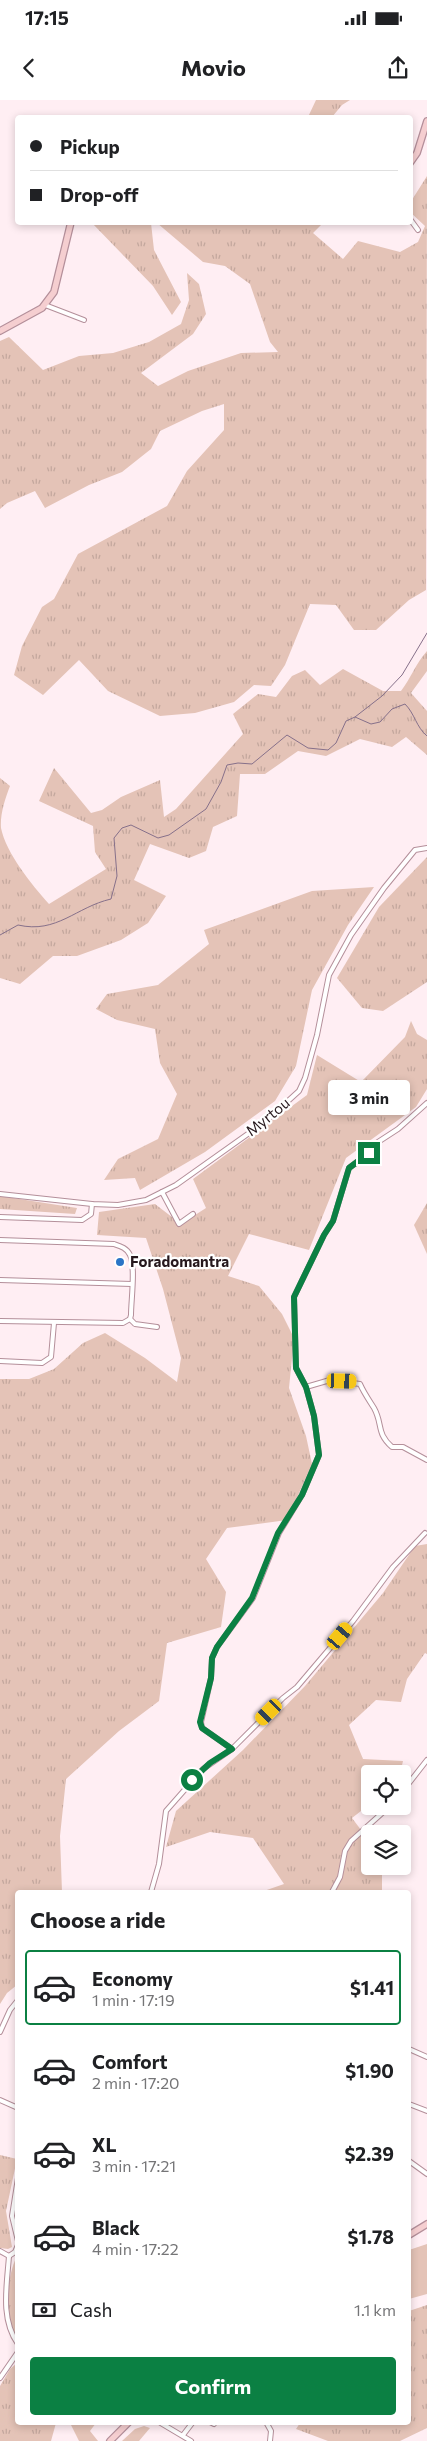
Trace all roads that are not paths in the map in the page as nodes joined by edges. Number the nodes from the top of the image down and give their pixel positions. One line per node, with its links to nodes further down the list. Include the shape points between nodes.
1 (427, 121): 2 (street)
2 (413, 159)
3 (413, 223): 5 (street)
4 (70, 225): 6 (street, via 54,292)
5 (418, 230)
6 (45, 304): 7 (street); 8 (street)
7 (84, 320)
8 (0, 331)
9 (427, 848): 11 (street, Myrtou, via 415,850 384,888 351,935 329,975 317,1035 299,1091 266,1121)
10 (427, 1103): 24 (street, via 349,1168 333,1221 294,1297 296,1368)
11 (162, 1192): 13 (street, Myrtou, via 146,1200 118,1205); 14 (street, via 179,1224)
12 (0, 1194): 13 (street, Myrtou)
13 (92, 1204): 15 (street, via 90,1214 82,1220)
14 (193, 1214)
15 (0, 1217)
16 (0, 1240): 18 (street, via 114,1244 130,1254)
17 (0, 1280): 18 (street)
18 (132, 1284): 19 (street)
19 (130, 1320): 21 (street, via 123,1323); 22 (street, via 134,1324)
20 (0, 1321): 21 (street)
21 (54, 1323): 23 (street, via 51,1357 42,1363)
22 (157, 1327)
23 (0, 1362)
24 (306, 1387): 25 (street, via 330,1380 360,1384 375,1409 383,1439 392,1447 403,1447); 27 (street, via 319,1455 302,1495 278,1533 252,1598 212,1658 211,1678 200,1722 202,1728)
25 (427, 1460)
26 (425, 1533): 27 (street, via 393,1567 297,1687)
27 (232, 1749): 31 (street, via 203,1768 166,1811)
28 (427, 1760): 29 (street)
29 (411, 1780)
30 (380, 1815): 32 (street, via 351,1841)
31 (152, 1890)
32 (333, 1890)
33 (15, 2004): 34 (street)
34 (0, 2032)
35 (411, 2050): 36 (street)
36 (427, 2057)
37 (0, 2100): 39 (street)
38 (411, 2105): 40 (street)
39 (15, 2107)
40 (427, 2111)
41 (411, 2162): 42 (street)
42 (427, 2174)
43 (15, 2197): 45 (street, via 12,2216)
44 (427, 2224): 46 (street)
45 (15, 2228)
46 (411, 2233)
47 (0, 2251): 49 (street)
48 (15, 2253): 49 (street)
49 (9, 2256): 50 (street, via 7,2326)
50 (15, 2339)
51 (15, 2356): 52 (street)
52 (0, 2378)
53 (127, 2425): 58 (street)
54 (165, 2425): 57 (street)
55 (191, 2425): 57 (street)
56 (268, 2425): 60 (street)
57 (184, 2435): 59 (street)
58 (110, 2441)
59 (191, 2441)
60 (270, 2441)

